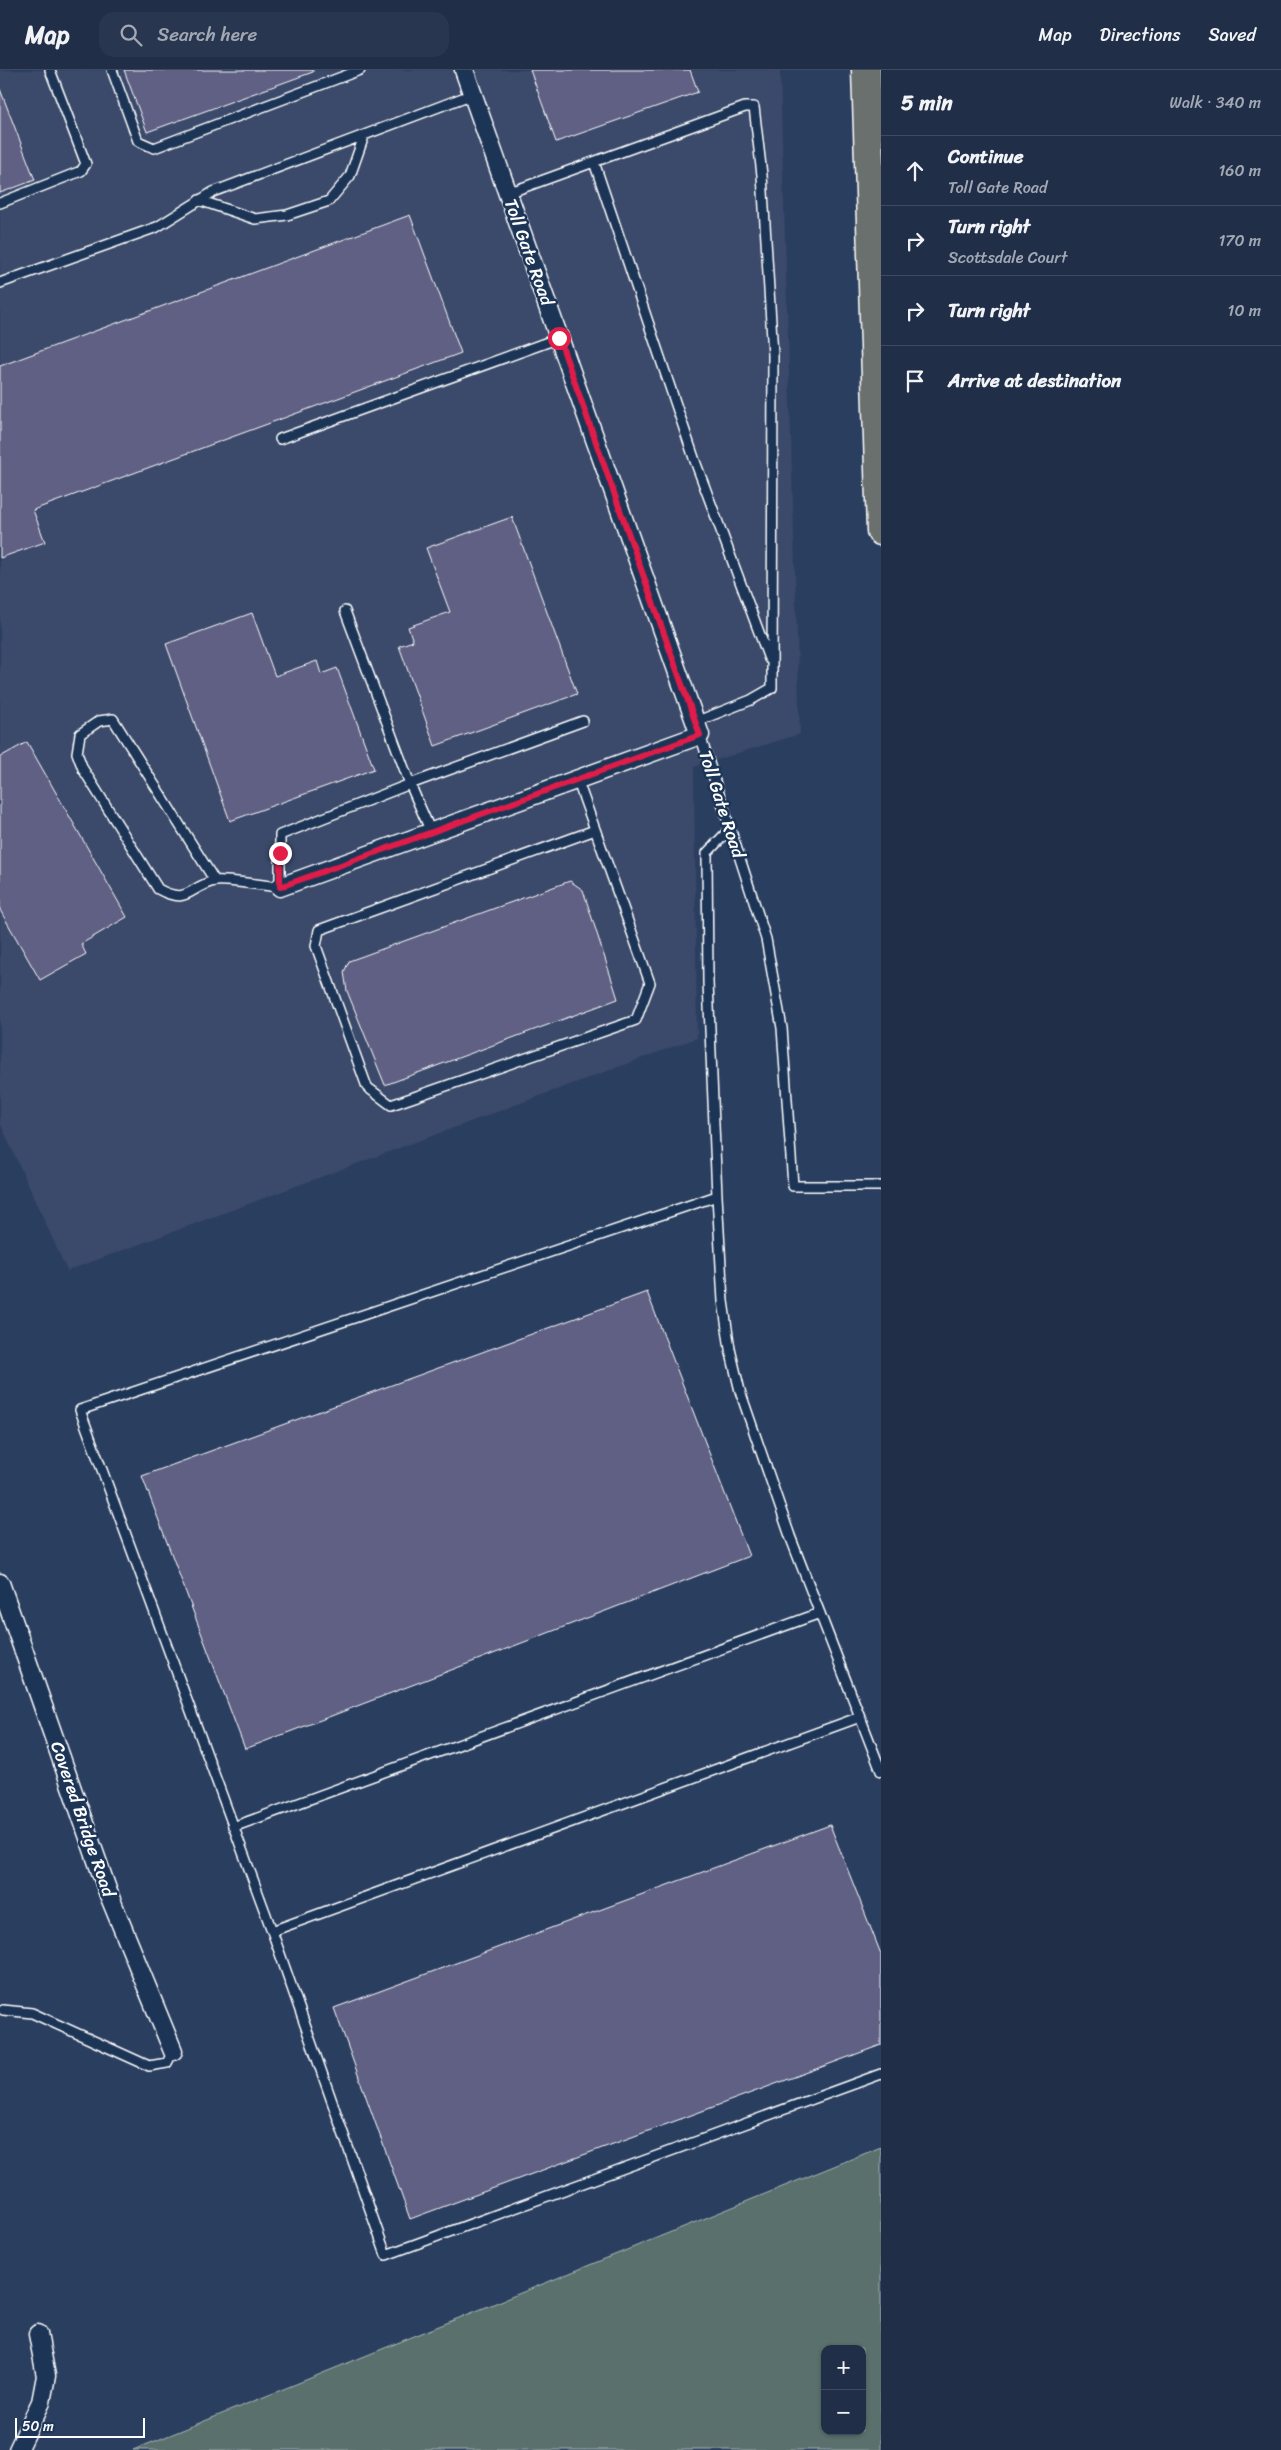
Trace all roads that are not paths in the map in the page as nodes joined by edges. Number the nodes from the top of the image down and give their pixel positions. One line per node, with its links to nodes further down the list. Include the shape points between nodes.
1 (50, 70): 11 (lane, via 86,164 81,172)
2 (112, 70): 3 (lane, via 138,141 154,148)
3 (360, 70)
4 (464, 70): 6 (street, Toll Gate Road)
5 (866, 70): 15 (highway)
6 (473, 94): 7 (lane); 9 (street, Toll Gate Road)
7 (364, 136): 10 (lane); 10 (lane, via 350,176 329,201 287,215 255,219)
8 (594, 162): 9 (lane); 17 (lane, via 694,461); 17 (lane, via 745,107 754,108 762,175 773,355)
9 (508, 193): 13 (street, Toll Gate Road)
10 (199, 200): 12 (lane, via 157,227)
11 (0, 203)
12 (0, 283)
13 (559, 338): 14 (lane); 19 (street, Toll Gate Road)
14 (280, 439)
15 (881, 530)
16 (345, 612): 21 (lane)
17 (772, 665): 19 (lane, via 772,688)
18 (583, 721): 21 (lane)
19 (698, 728): 20 (street); 22 (lane, Toll Gate Road)
20 (577, 779): 23 (lane); 24 (street)
21 (410, 784): 24 (lane); 26 (lane, via 280,836)
22 (730, 829): 27 (lane, Toll Gate Road, via 766,939 782,1028 794,1186); 28 (lane, via 708,853 708,982)
23 (595, 830): 23 (lane, via 650,983 636,1020 391,1105 367,1087 316,946 319,930)
24 (431, 832): 26 (street)
25 (215, 881): 25 (lane, via 184,896 168,895 158,889 83,769 77,753 80,734 99,721 113,719); 26 (lane)
26 (280, 887)
27 (881, 1186)
28 (717, 1196): 30 (lane, via 723,1301 740,1391); 33 (lane, via 80,1410)
29 (0, 1584): 36 (street, Covered Bridge Road, via 109,1895)
30 (820, 1613): 31 (lane); 33 (lane)
31 (860, 1717): 32 (lane); 34 (lane)
32 (881, 1771)
33 (234, 1827): 34 (lane)
34 (272, 1931): 37 (lane, via 386,2255)
35 (3, 2010): 36 (lane, via 32,2013 149,2066 167,2063)
36 (173, 2051)
37 (881, 2074)
38 (38, 2334): 39 (street, via 46,2376 41,2402)
39 (18, 2450)

